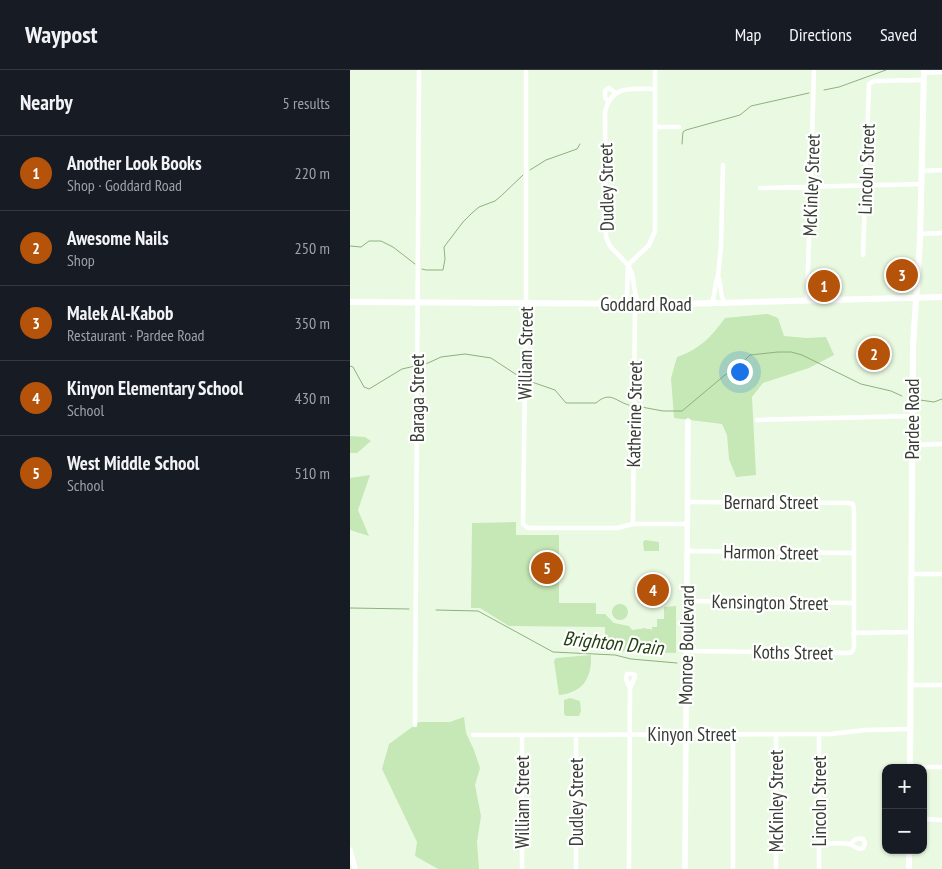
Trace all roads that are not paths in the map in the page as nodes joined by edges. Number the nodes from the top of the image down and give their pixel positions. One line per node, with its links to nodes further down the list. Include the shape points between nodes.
1 (419, 70): 28 (street, Baraga Street)
2 (526, 70): 29 (street, William Street)
3 (654, 70): 7 (street)
4 (814, 70): 17 (street, McKinley Street)
5 (942, 72): 6 (street)
6 (924, 74): 14 (main road, Pardee Road); 16 (street, Lincoln Street, via 870,83)
7 (655, 89): 8 (street, via 626,89); 10 (street)
8 (616, 93): 9 (street); 9 (street, Dudley Street, via 609,88 605,91 605,98)
9 (609, 101): 22 (street, Dudley Street, via 605,112 606,237)
10 (655, 127): 11 (street); 22 (street, via 654,235 649,245)
11 (680, 127)
12 (723, 165): 23 (street)
13 (942, 170): 14 (street)
14 (922, 171): 15 (main road, Pardee Road)
15 (921, 184): 16 (street); 20 (main road, Pardee Road)
16 (866, 185): 17 (street); 21 (street, Lincoln Street)
17 (810, 186): 18 (street); 26 (street, McKinley Street)
18 (760, 188)
19 (942, 233): 20 (street)
20 (920, 234): 25 (main road, Pardee Road)
21 (863, 255)
22 (628, 265): 30 (street); 31 (street, Katherine Street, via 633,274)
23 (718, 276): 32 (street); 33 (street)
24 (942, 297): 25 (main road, Goddard Road)
25 (916, 298): 26 (main road, Goddard Road); 34 (main road, Pardee Road)
26 (807, 301): 33 (main road, Goddard Road)
27 (350, 302): 28 (main road, Goddard Road)
28 (417, 303): 29 (main road, Goddard Road); 54 (street, Baraga Street)
29 (526, 303): 30 (main road, Goddard Road); 40 (street, William Street, via 524,526 617,528)
30 (625, 304): 31 (main road, Goddard Road)
31 (636, 304): 32 (main road, Goddard Road); 40 (street, Katherine Street)
32 (711, 304): 33 (main road, Goddard Road)
33 (725, 304)
34 (912, 416): 35 (street); 38 (main road, Pardee Road)
35 (757, 420)
36 (688, 421): 39 (street, Monroe Boulevard)
37 (942, 444): 38 (street)
38 (912, 445): 44 (main road, Pardee Road)
39 (688, 502): 41 (street, Monroe Boulevard); 43 (street, Bernard Street, via 848,503 854,506)
40 (633, 524): 41 (street)
41 (688, 524): 42 (street, Monroe Boulevard)
42 (687, 552): 43 (street, Harmon Street); 46 (street, Monroe Boulevard)
43 (854, 553): 47 (street)
44 (912, 574): 45 (street); 48 (main road, Pardee Road)
45 (942, 574)
46 (687, 601): 47 (street, Kensington Street); 50 (street, Monroe Boulevard)
47 (854, 603): 49 (street)
48 (911, 632): 49 (street, Koths Street); 51 (main road, Pardee Road)
49 (853, 633): 50 (street, Koths Street, via 854,649 849,653)
50 (686, 651): 63 (street, Monroe Boulevard)
51 (911, 685): 52 (street); 55 (main road, Pardee Road)
52 (942, 685)
53 (630, 688): 56 (street)
54 (414, 725)
55 (910, 729): 59 (street, Kinyon Street); 64 (main road, Pardee Road)
56 (630, 734): 62 (street, Kinyon Street); 63 (street, Kinyon Street); 76 (street)
57 (733, 734): 58 (street, Kinyon Street); 63 (street, Kinyon Street); 78 (street)
58 (776, 734): 59 (street, Kinyon Street); 79 (street, McKinley Street)
59 (819, 734): 69 (street, Lincoln Street)
60 (473, 735): 61 (street, Kinyon Street)
61 (522, 735): 62 (street, Kinyon Street); 74 (street, William Street)
62 (576, 735): 75 (street, Dudley Street)
63 (685, 735): 77 (street, Monroe Boulevard)
64 (910, 764)
65 (927, 767): 66 (street)
66 (942, 767)
67 (927, 820): 68 (street)
68 (942, 820)
69 (820, 844): 70 (street); 80 (street, Lincoln Street)
70 (850, 844)
71 (350, 850): 73 (street)
72 (909, 854): 81 (main road)
73 (355, 869)
74 (522, 869)
75 (576, 869)
76 (629, 869)
77 (685, 869)
78 (733, 869)
79 (776, 869)
80 (819, 869)
81 (909, 869)

